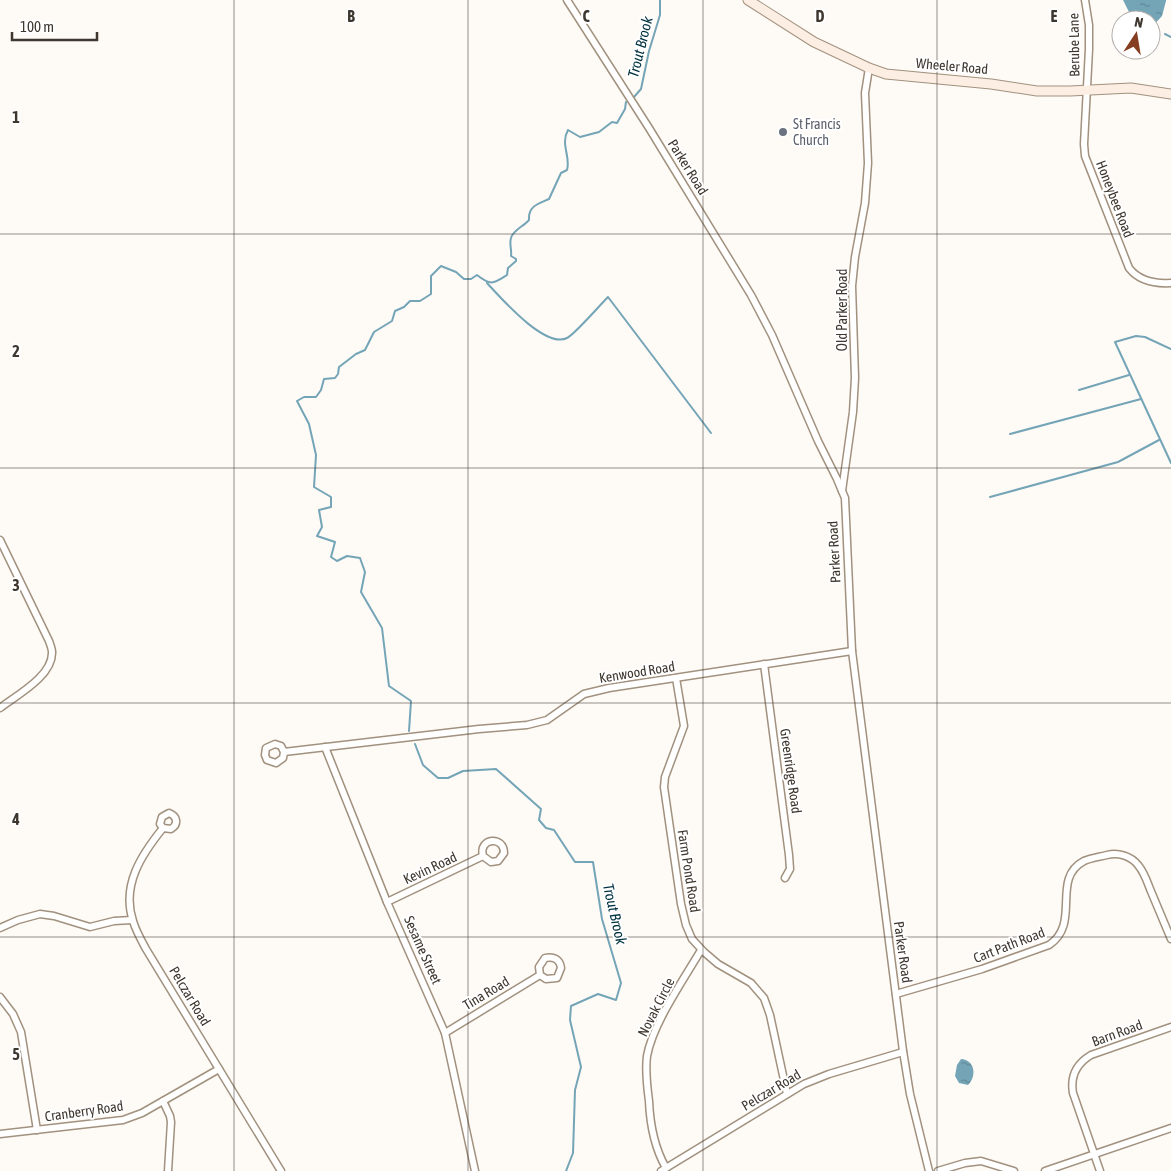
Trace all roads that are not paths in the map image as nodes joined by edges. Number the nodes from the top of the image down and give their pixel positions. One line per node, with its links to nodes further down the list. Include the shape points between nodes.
1 (567, 0): 8 (street, Parker Road, via 751,295)
2 (748, 0): 4 (street, Wheeler Road, via 814,42)
3 (1085, 0): 5 (street, Berube Lane, via 1089,25)
4 (869, 68): 5 (street, Wheeler Road, via 886,74 1037,91); 8 (street, Old Parker Road, via 865,93 868,163 865,203 854,257 852,286 855,378)
5 (1087, 90): 6 (street, Wheeler Road, via 1131,88); 7 (street, Honeybee Road, via 1085,156 1129,268 1136,277 1149,282)
6 (1171, 94)
7 (1171, 283)
8 (842, 492): 10 (street, Parker Road, via 845,498)
9 (0, 540): 13 (street, via 52,653 50,666 44,674)
10 (852, 652): 11 (street, Kenwood Road); 25 (street, Parker Road)
11 (764, 664): 12 (street, Kenwood Road); 18 (street, Greenridge Road, via 789,855 790,869)
12 (676, 678): 14 (street, Kenwood Road, via 584,694 547,720 527,725); 23 (street, Farm Pond Road, via 684,726 664,787 684,918)
13 (0, 708)
14 (325, 747): 15 (street, Kenwood Road); 19 (street, Sesame Street)
15 (284, 752)
16 (163, 828): 20 (street, Pelczar Road, via 137,866 130,898)
17 (483, 856): 19 (street, Kevin Road)
18 (785, 878)
19 (387, 902): 28 (street, Sesame Street)
20 (132, 920): 21 (street, via 90,927 54,916 33,915); 30 (street, Pelczar Road, via 146,949)
21 (0, 928)
22 (1171, 939): 25 (street, Cart Path Road, via 1142,869 1130,858 1110,854 1084,861 1072,872 1067,886 1064,929 1049,945 974,972)
23 (701, 950): 31 (street, Farm Pond Road, via 751,983 764,998); 37 (street, Novak Circle, via 661,1020 648,1055 646,1072 652,1130)
24 (540, 975): 28 (street, Tina Road)
25 (896, 994): 29 (street, Parker Road)
26 (0, 998): 34 (street, via 13,1014 21,1032)
27 (1171, 1027): 36 (street, Barn Road, via 1091,1055 1076,1069 1073,1093)
28 (445, 1033): 40 (street, Sesame Street)
29 (903, 1052): 31 (street, Pelczar Road, via 811,1080); 41 (street, Parker Road)
30 (219, 1069): 32 (street, Cranberry Road); 39 (street, Pelczar Road)
31 (787, 1094): 37 (street, Pelczar Road)
32 (163, 1101): 34 (street, Cranberry Road, via 123,1120); 38 (street, via 170,1116)
33 (1171, 1128): 36 (street)
34 (37, 1130): 35 (street, Cranberry Road)
35 (0, 1134)
36 (1094, 1154): 44 (street); 45 (street, Barn Road)
37 (664, 1169)
38 (168, 1171)
39 (282, 1171)
40 (476, 1171)
41 (929, 1171)
42 (938, 1171): 43 (street, via 973,1162)
43 (1014, 1171)
44 (1045, 1171)
45 (1100, 1171)

